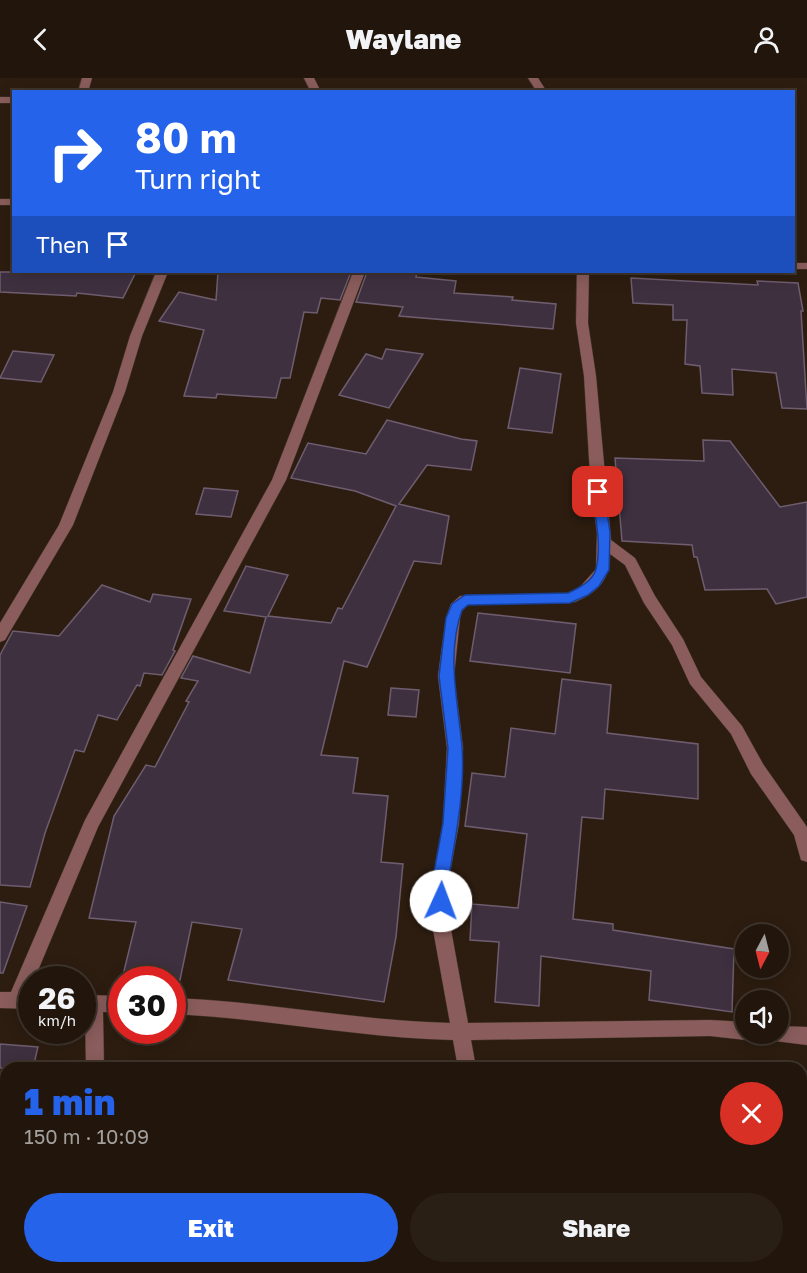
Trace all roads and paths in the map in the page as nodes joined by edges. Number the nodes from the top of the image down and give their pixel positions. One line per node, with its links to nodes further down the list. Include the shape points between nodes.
1 (162, 273): 5 (street, via 66,525)
2 (358, 273): 7 (street, via 279,480 90,825)
3 (583, 273): 4 (street, via 582,322)
4 (604, 542): 6 (street, via 630,562 678,642 695,680 737,730 757,768 802,833); 10 (street, via 603,570 584,592 570,598 465,600 456,608 453,618 446,676 455,748 451,823 441,878 441,924)
5 (0, 636)
6 (807, 855)
7 (16, 1001)
8 (186, 1006): 10 (street, via 358,1026)
9 (735, 1030): 10 (street)
10 (462, 1032): 15 (street)
11 (789, 1035): 12 (street)
12 (807, 1036)
13 (92, 1044): 14 (street)
14 (93, 1062)
15 (466, 1062)

